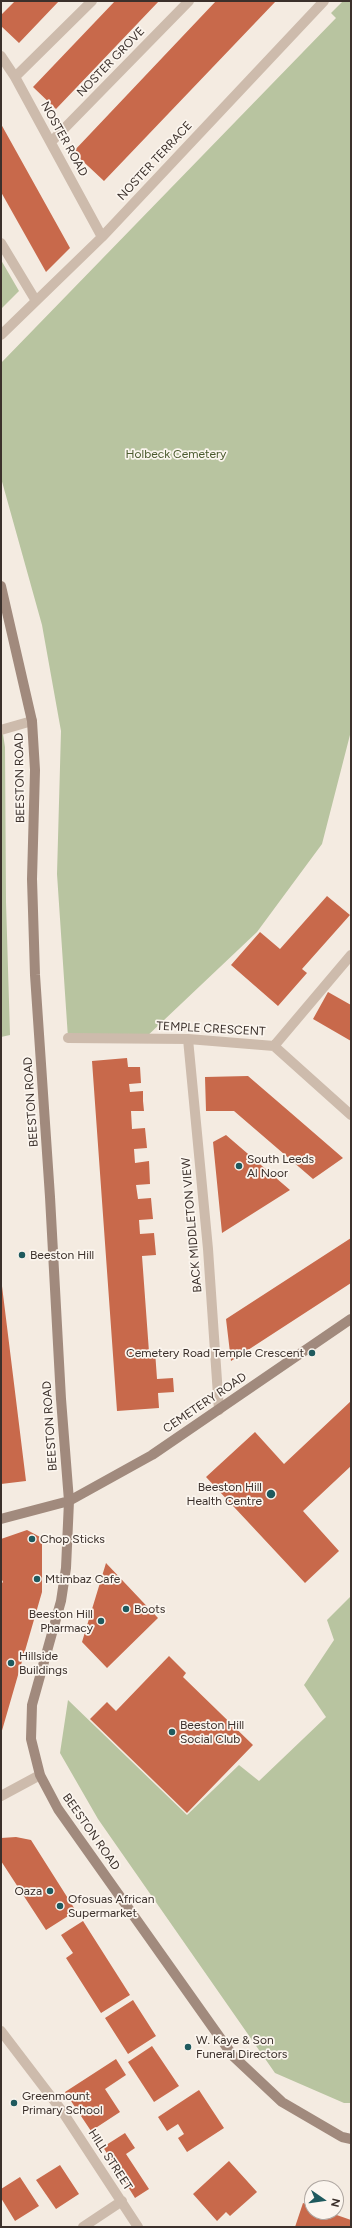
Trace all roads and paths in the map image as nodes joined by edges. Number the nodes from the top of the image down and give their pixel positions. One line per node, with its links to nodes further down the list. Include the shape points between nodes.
1 (92, 1): 5 (street)
2 (189, 1): 6 (street, NOSTER GROVE)
3 (324, 1): 7 (street, NOSTER TERRACE)
4 (1, 56): 5 (street, NOSTER ROAD)
5 (15, 77): 6 (street, NOSTER ROAD)
6 (51, 142): 7 (street, NOSTER ROAD)
7 (102, 237): 9 (street, NOSTER TERRACE)
8 (1, 243): 9 (street)
9 (36, 301): 10 (street, NOSTER TERRACE)
10 (1, 335)
11 (1, 586): 12 (street, BEESTON ROAD)
12 (32, 721): 13 (street); 21 (street, BEESTON ROAD, via 35,770 32,879 35,974)
13 (1, 730)
14 (350, 957): 17 (street)
15 (68, 1038): 16 (street, TEMPLE CRESCENT)
16 (188, 1039): 17 (street, TEMPLE CRESCENT); 20 (street, BACK MIDDLETON VIEW, via 208,1249)
17 (274, 1046): 18 (street, TEMPLE CRESCENT)
18 (351, 1115)
19 (351, 1319): 20 (street, CEMETERY ROAD)
20 (219, 1410): 21 (street, CEMETERY ROAD, via 152,1455)
21 (69, 1501): 22 (street, CEMETERY ROAD); 23 (street, BEESTON ROAD, via 66,1568 61,1601 32,1705 31,1739)
22 (1, 1519)
23 (40, 1775): 24 (street); 26 (street, BEESTON ROAD, via 58,1809 233,2056 282,2102 342,2137)
24 (1, 1796)
25 (1, 2031): 27 (street, HILL STREET, via 62,2111)
26 (351, 2139)
27 (122, 2202): 28 (street); 29 (street, HILL STREET)
28 (83, 2227)
29 (138, 2227)

